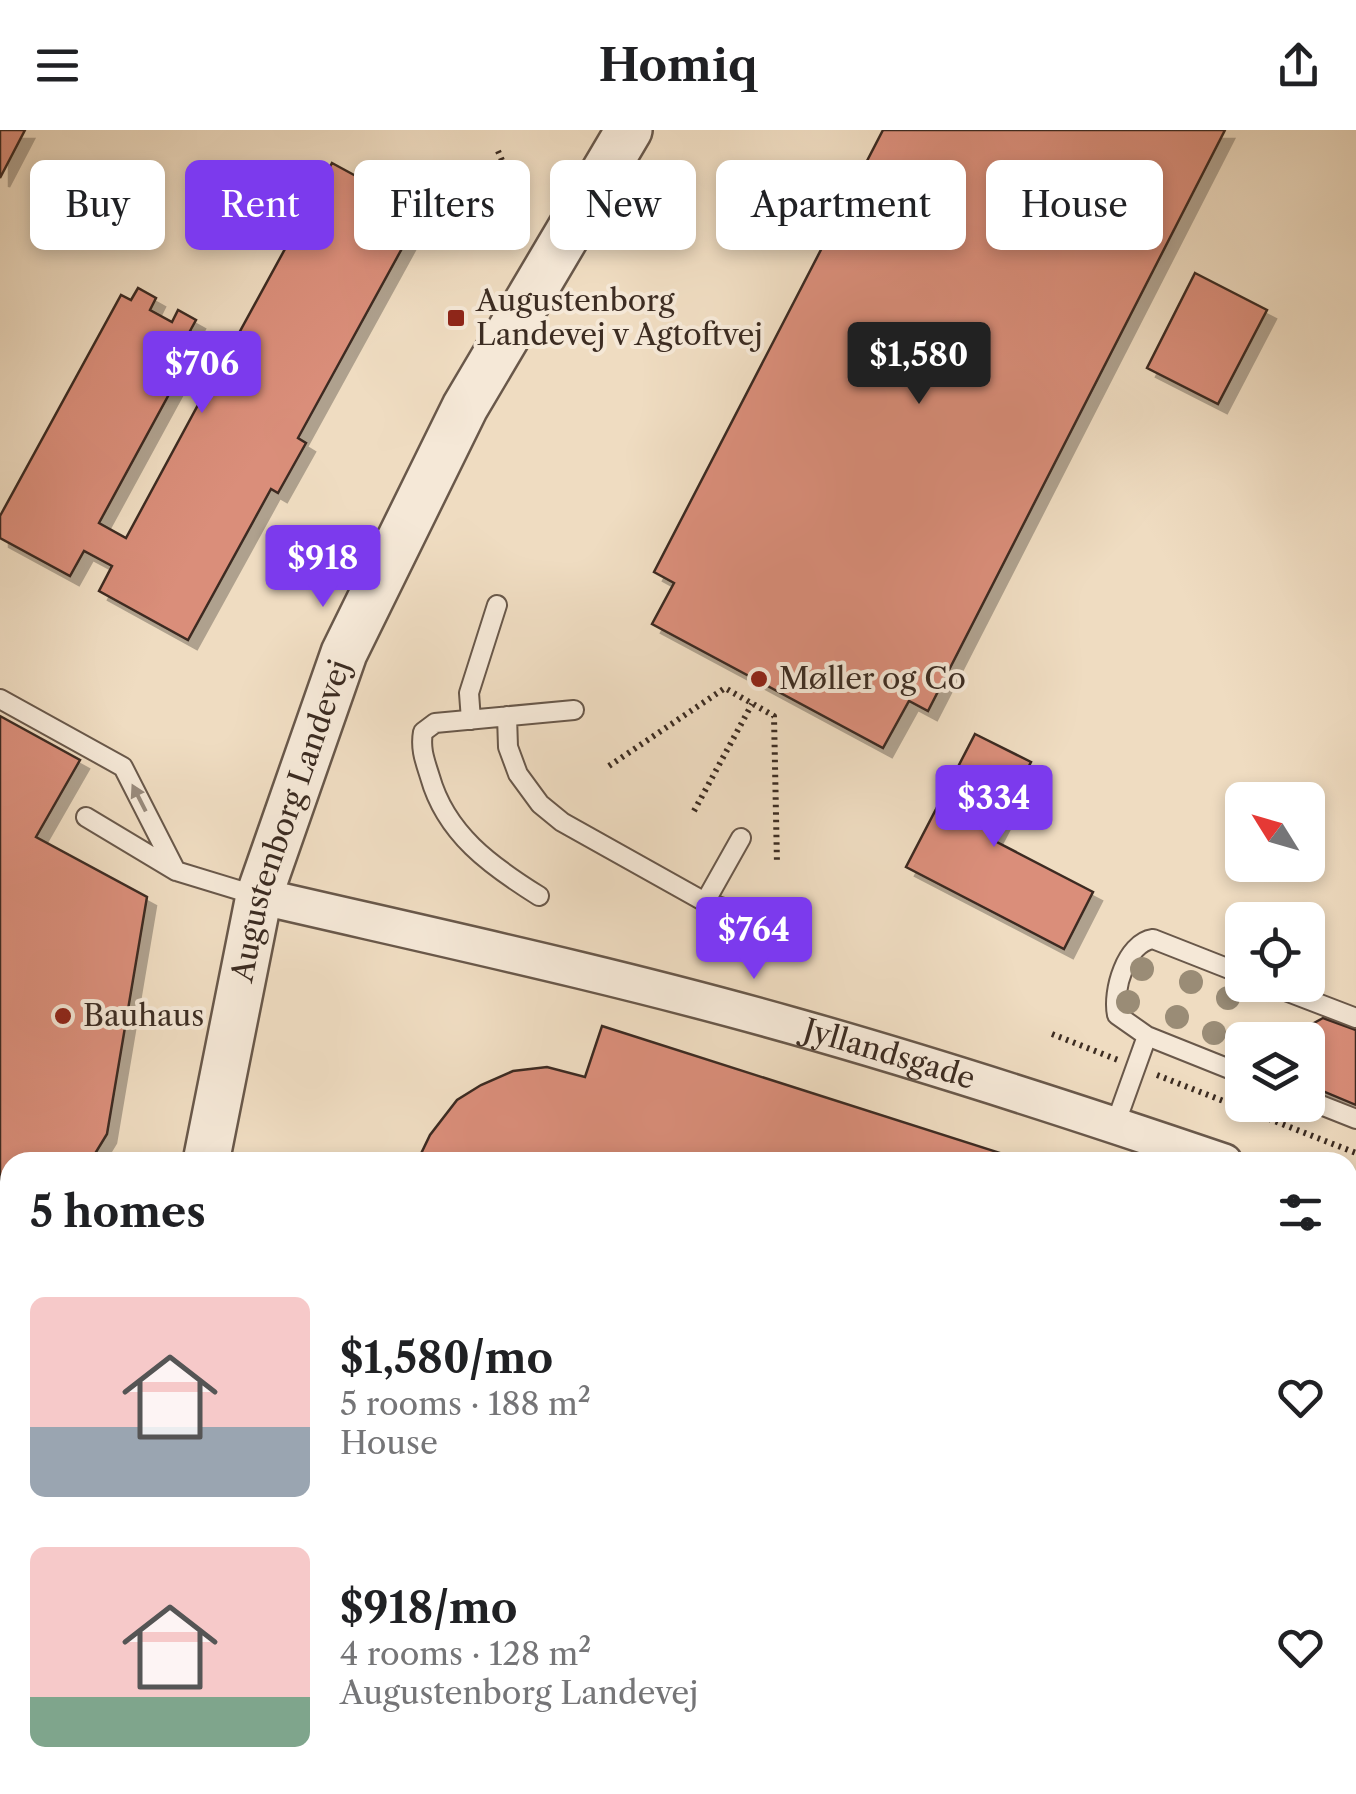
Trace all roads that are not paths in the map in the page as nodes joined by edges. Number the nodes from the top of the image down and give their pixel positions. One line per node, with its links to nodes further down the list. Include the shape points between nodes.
1 (628, 130): 10 (street, Augustenborg Landevej, via 465,406 352,636)
2 (497, 605): 6 (lane, via 470,692)
3 (0, 699): 9 (lane, one-way to 3, via 123,767)
4 (574, 710): 5 (lane)
5 (507, 716): 6 (lane); 12 (lane, via 508,748 540,804)
6 (471, 720): 11 (lane, via 435,723 424,732 420,746 436,797 464,840)
7 (86, 817): 9 (lane)
8 (741, 838): 12 (lane)
9 (176, 871): 10 (lane)
10 (258, 896): 21 (street, Jyllandsgade, via 788,1024); 22 (street, Augustenborg Landevej)
11 (539, 896)
12 (705, 902): 13 (lane)
13 (766, 922)
14 (1225, 967): 17 (lane, via 1153,939 1133,948 1114,1000 1116,1015)
15 (1314, 1002): 16 (lane)
16 (1356, 1018)
17 (1147, 1036): 18 (lane); 21 (lane)
18 (1225, 1067)
19 (1325, 1107): 20 (lane)
20 (1356, 1119)
21 (1115, 1125): 23 (street, Jyllandsgade)
22 (208, 1152)
23 (1195, 1152)

